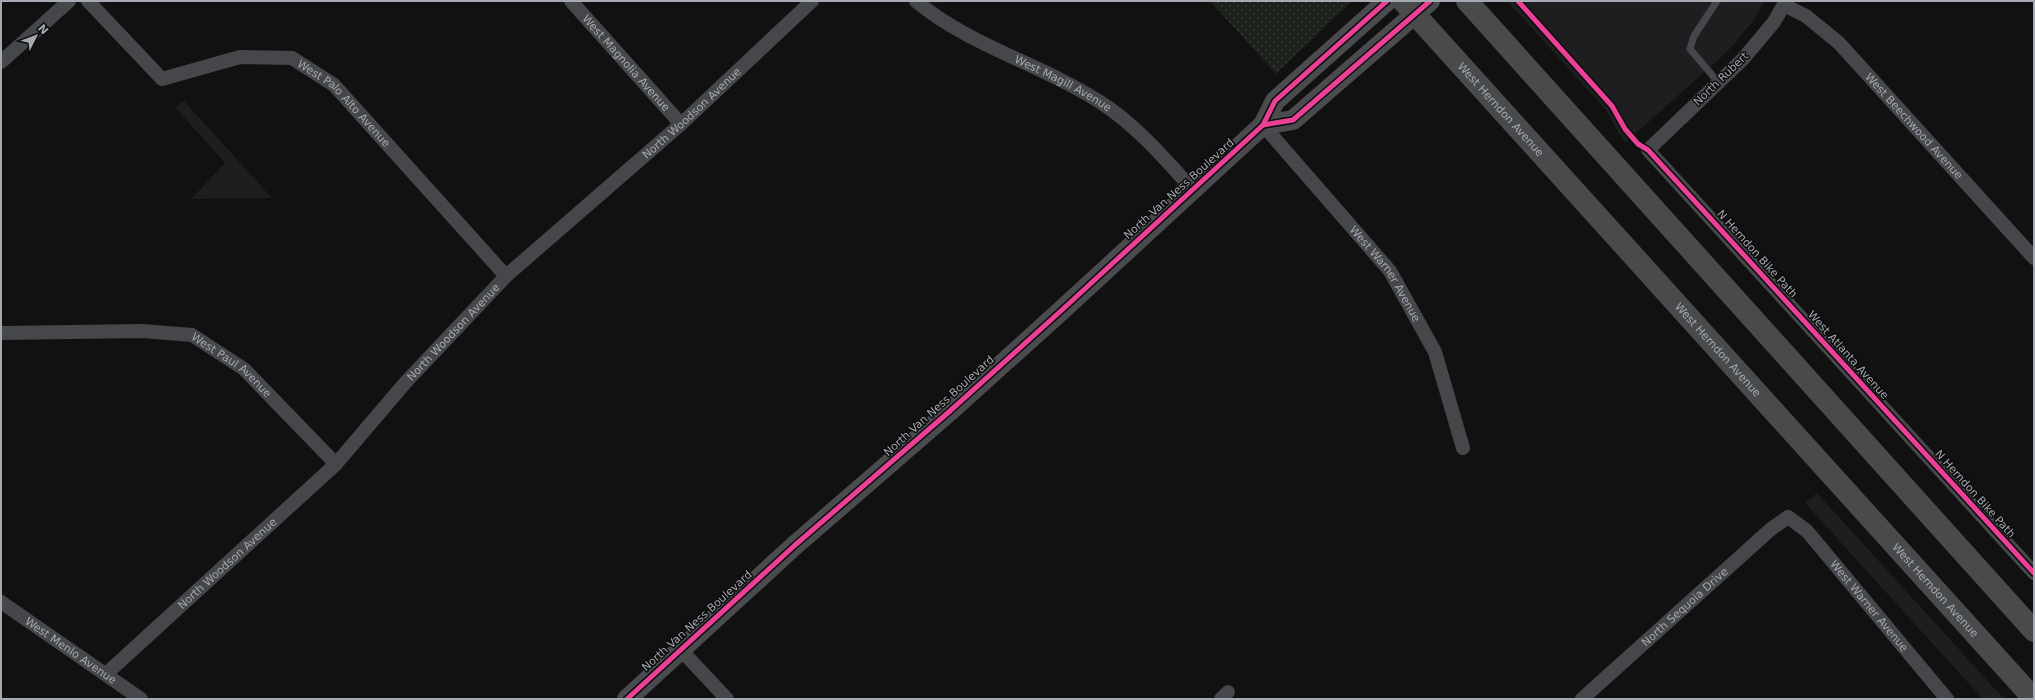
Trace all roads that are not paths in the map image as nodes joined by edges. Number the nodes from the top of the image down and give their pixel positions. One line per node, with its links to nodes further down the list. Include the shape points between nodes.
1 (69, 1): 11 (street)
2 (88, 1): 18 (street, West Palo Alto Avenue, via 162,79 240,57 292,58 334,85)
3 (571, 1): 13 (street, West Magnolia Avenue)
4 (812, 1): 13 (street, North Woodson Avenue)
5 (916, 1): 16 (street, West Magill Avenue, via 958,29 1100,102 1147,141)
6 (1387, 1): 14 (street, North Van Ness Boulevard, via 1275,101)
7 (1467, 1): 25 (main road)
8 (1716, 1): 12 (lane, via 1694,36 1690,49)
9 (1785, 3): 12 (street, North Rubert, via 1760,41); 17 (street, West Beechwood Avenue, via 1806,16 1839,43)
10 (1416, 5): 14 (street, via 1293,120); 33 (main road, West Herndon Avenue)
11 (1, 62)
12 (1718, 82): 15 (street, North Rubert)
13 (681, 124): 18 (street, North Woodson Avenue)
14 (1263, 125): 16 (street, North Van Ness Boulevard); 20 (street, West Warner Avenue, via 1390,271 1435,352)
15 (1648, 150): 23 (street, West Atlanta Avenue)
16 (1193, 190): 26 (street, North Van Ness Boulevard, via 1063,310 794,546)
17 (2034, 258)
18 (506, 276): 21 (street, North Woodson Avenue, via 405,383)
19 (1, 333): 21 (street, West Paul Avenue, via 142,331 192,335 244,369)
20 (1463, 448)
21 (336, 464): 27 (street, North Woodson Avenue)
22 (1788, 517): 31 (street, North Sequoia Drive, via 1771,529); 32 (street, West Warner Avenue, via 1807,531)
23 (2034, 573)
24 (1, 602): 27 (street, West Menlo Avenue)
25 (2034, 631)
26 (681, 650): 29 (street, North Van Ness Boulevard); 30 (street)
27 (106, 674): 28 (street, West Menlo Avenue)
28 (141, 699)
29 (627, 699)
30 (727, 699)
31 (1582, 699)
32 (1947, 699)
33 (2034, 699)

